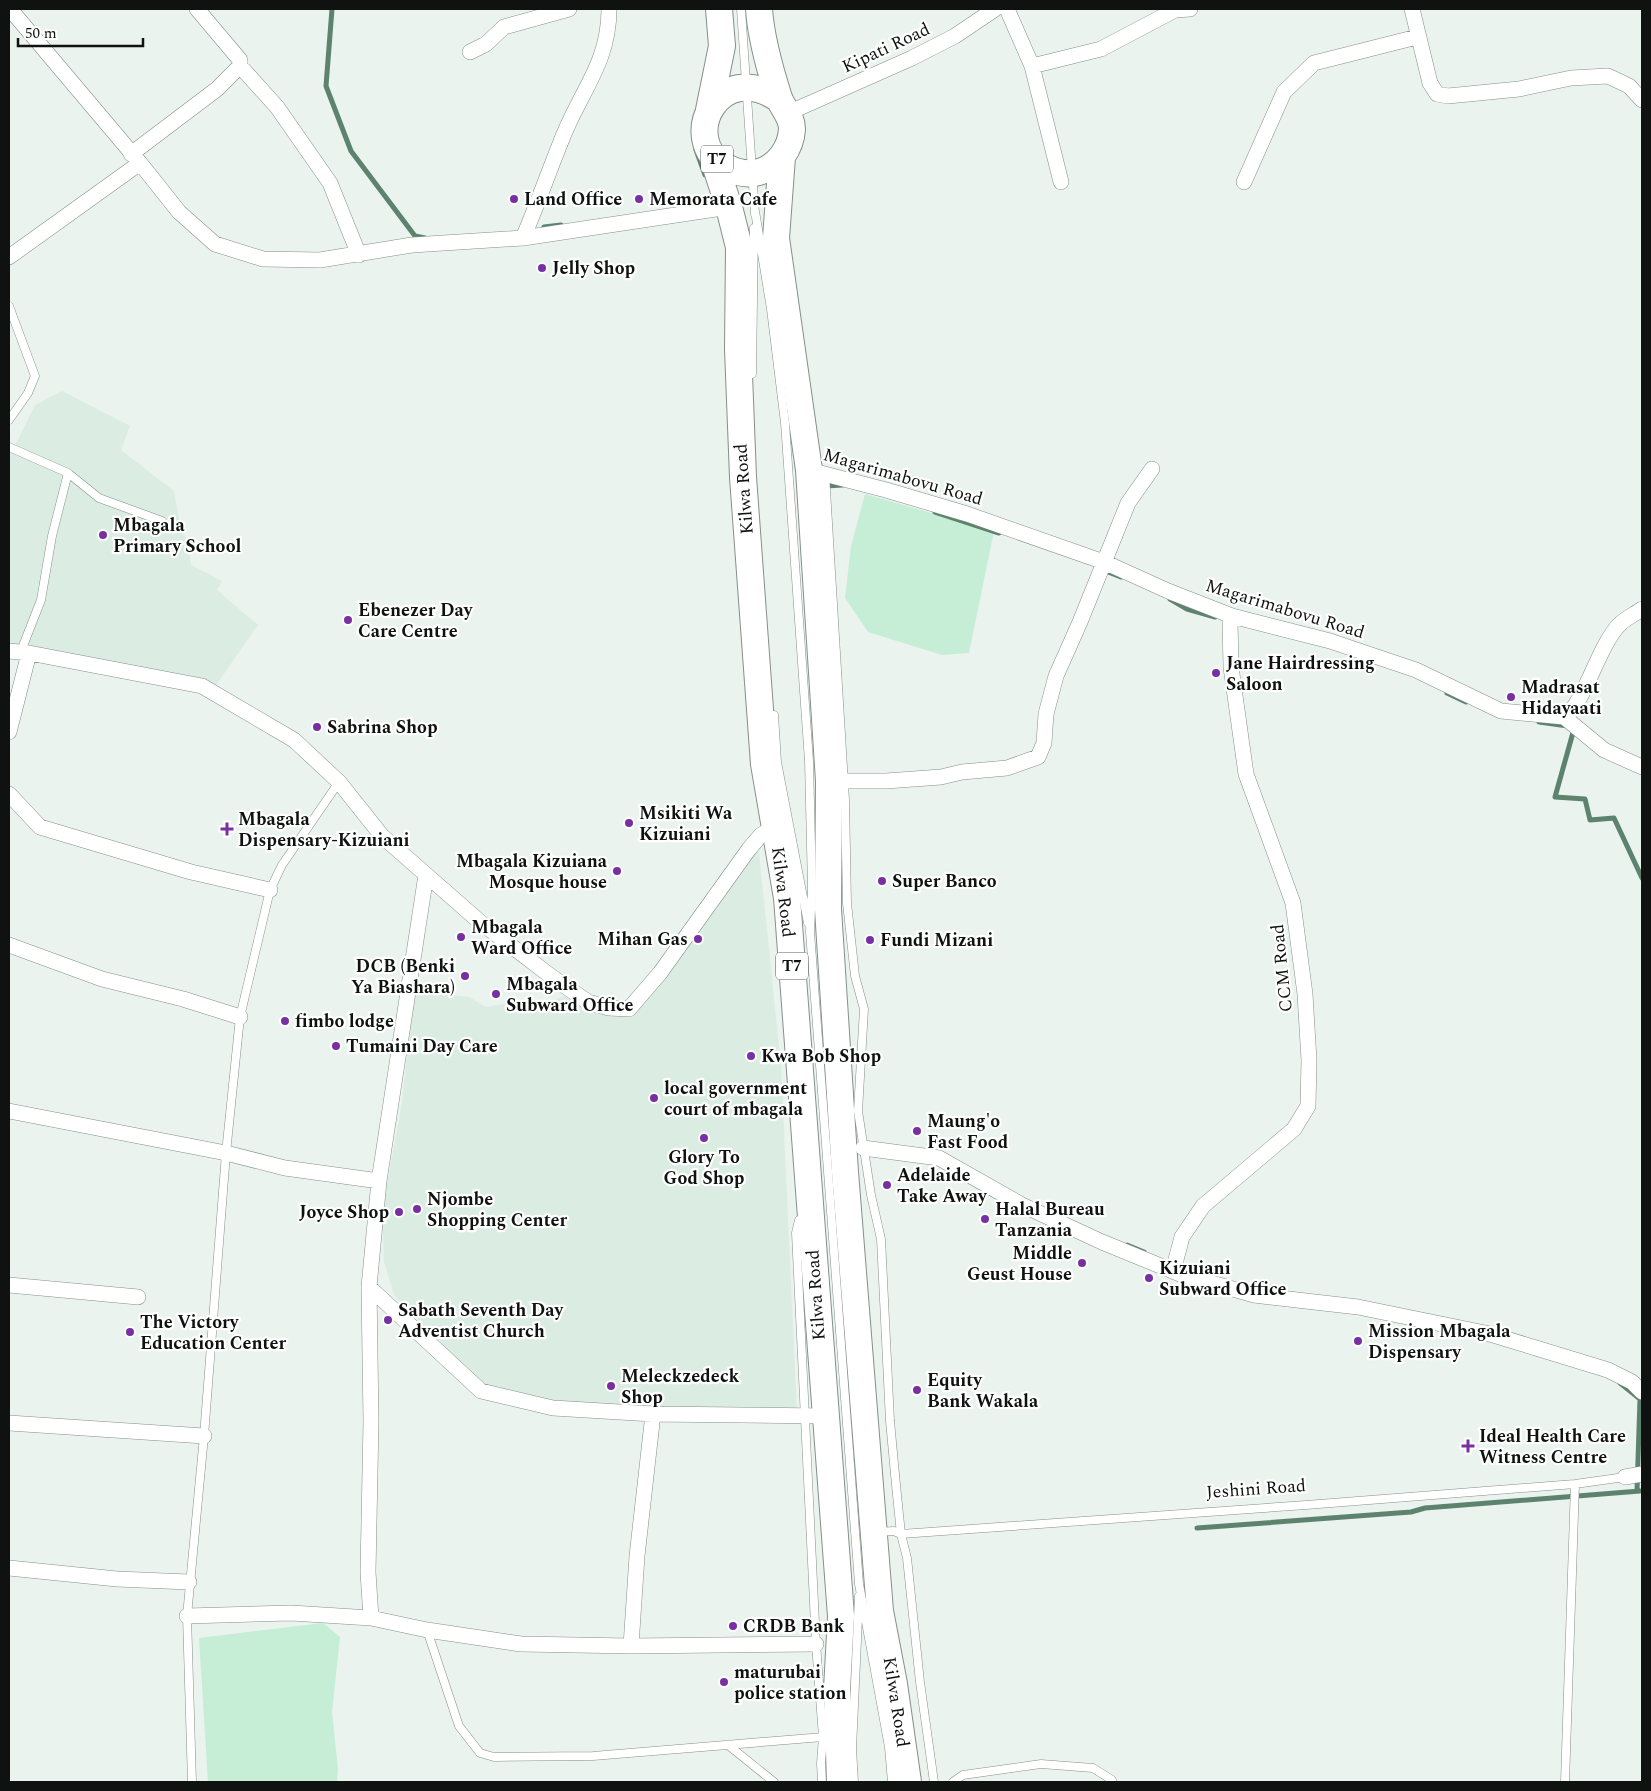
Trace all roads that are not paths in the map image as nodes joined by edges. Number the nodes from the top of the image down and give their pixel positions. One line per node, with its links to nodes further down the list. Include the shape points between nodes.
1 (10, 9): 22 (street)
2 (197, 9): 14 (street, via 240,60)
3 (569, 9): 13 (street, via 504,27 486,44)
4 (609, 9): 28 (street, via 603,55 564,134)
5 (719, 9): 19 (highway, T7, via 722,46)
6 (741, 9): 16 (lane)
7 (759, 9): 18 (highway, T7, via 766,49)
8 (995, 9): 18 (street, Kipati Road, via 955,36 912,58)
9 (1007, 9): 15 (street)
10 (1190, 9): 15 (street, via 1175,10 1101,49)
11 (1412, 9): 12 (street)
12 (1417, 37): 17 (street, via 1430,83 1437,94 1448,96 1519,89 1571,78 1608,76 1629,86); 25 (street, via 1314,63 1284,92)
13 (470, 52)
14 (240, 66): 22 (street); 29 (street, via 276,107 330,183)
15 (1032, 66): 24 (street)
16 (747, 86): 18 (highway, via 766,91); 19 (highway, via 720,97); 23 (lane)
17 (1642, 100)
18 (784, 106): 21 (highway, T7, via 792,128 790,143)
19 (709, 110): 20 (highway, T7, via 705,125 706,141)
20 (712, 155): 23 (highway, T7, via 734,171); 26 (highway, Kilwa Road / T7)
21 (782, 157): 23 (highway, T7, via 772,166); 36 (highway, Kilwa Road / T7, via 776,238)
22 (136, 158): 29 (street, via 179,212 215,244 263,259 320,260); 30 (street)
23 (754, 172): 27 (lane)
24 (1062, 182)
25 (1244, 182)
26 (729, 207): 28 (street); 50 (highway, Kilwa Road / T7, via 739,248 738,349 743,477 764,764)
27 (755, 210): 32 (lane); 53 (lane, via 785,422 809,761)
28 (523, 238): 29 (street, via 412,245)
29 (359, 255)
30 (9, 257)
31 (9, 306): 33 (lane, via 36,376)
32 (752, 385)
33 (9, 420)
34 (9, 447): 37 (lane)
35 (1152, 469): 39 (street, via 1128,503)
36 (817, 472): 39 (street, Magarimabovu Road, via 967,514); 47 (highway, Kilwa Road / T7)
37 (68, 473): 38 (lane, via 99,498); 42 (lane, via 52,536 41,600)
38 (162, 521)
39 (1104, 562): 41 (street, Magarimabovu Road); 47 (street, via 1056,676 1046,714 1044,744 1038,757 1007,768 941,777 886,782)
40 (1642, 609): 44 (street, via 1619,625 1590,673 1573,712)
41 (1232, 616): 44 (street, Magarimabovu Road, via 1330,641 1416,670 1501,711); 60 (street, CCM Road, via 1232,667 1246,774 1293,903 1305,994 1308,1106 1294,1129 1203,1206 1182,1238)
42 (19, 652): 45 (street); 48 (street, via 202,686 294,740)
43 (773, 704): 53 (lane, via 777,762)
44 (1564, 717): 46 (street, via 1604,750)
45 (9, 732)
46 (1642, 767)
47 (836, 780): 57 (lane, via 855,976 864,1010 858,1111); 72 (highway, Kilwa Road / T7, via 828,909)
48 (339, 782): 51 (street, via 378,833); 52 (lane, via 282,865)
49 (9, 794): 52 (street, via 40,827 173,867)
50 (774, 827): 51 (street, via 749,849 660,973 630,1009 588,1002 480,922); 66 (highway, Kilwa Road / T7, via 787,898 811,1215)
51 (426, 876): 59 (street)
52 (270, 890): 55 (lane)
53 (810, 932): 76 (lane)
54 (9, 945): 55 (street, via 102,979)
55 (240, 1017): 58 (lane)
56 (9, 1111): 58 (street)
57 (863, 1148): 60 (street, via 939,1158 1022,1205); 73 (lane, via 881,1239 890,1421)
58 (226, 1153): 59 (street, via 285,1168); 68 (lane)
59 (379, 1181): 62 (street)
60 (1173, 1271): 64 (street, via 1254,1295 1358,1308 1490,1334 1608,1370 1632,1382)
61 (9, 1285): 63 (street)
62 (369, 1286): 65 (street, via 481,1391 553,1408); 78 (street, via 368,1572)
63 (138, 1297)
64 (1642, 1392)
65 (653, 1414): 66 (street); 81 (street, via 637,1556)
66 (814, 1416): 80 (lane); 87 (highway, Kilwa Road / T7, via 841,1616 837,1689)
67 (9, 1423): 68 (street)
68 (204, 1436): 75 (lane)
69 (1642, 1474): 70 (street, Jeshini Road)
70 (1625, 1477): 71 (lane, Jeshini Road)
71 (1575, 1484): 73 (lane, Jeshini Road); 94 (lane)
72 (873, 1532): 73 (lane, Jeshini Road); 90 (highway, Kilwa Road / T7, via 880,1611 896,1693)
73 (901, 1534): 91 (lane, via 907,1558)
74 (9, 1568): 75 (street, via 117,1579)
75 (189, 1582): 77 (lane)
76 (859, 1584): 88 (lane, via 852,1749); 89 (lane, via 889,1747)
77 (187, 1616): 78 (street, via 291,1613); 84 (lane)
78 (371, 1618): 79 (street)
79 (427, 1630): 81 (street, via 521,1644); 83 (lane, via 459,1726 480,1753 494,1757 592,1756)
80 (816, 1644): 81 (street); 82 (lane)
81 (631, 1646)
82 (823, 1737): 83 (lane); 86 (lane)
83 (728, 1745): 85 (lane)
84 (192, 1782)
85 (774, 1782)
86 (822, 1782)
87 (840, 1782)
88 (854, 1782)
89 (892, 1782)
90 (908, 1782)
91 (934, 1782)
92 (953, 1782): 93 (lane, via 963,1774 1041,1764 1093,1768)
93 (1112, 1782)
94 (1565, 1782)

